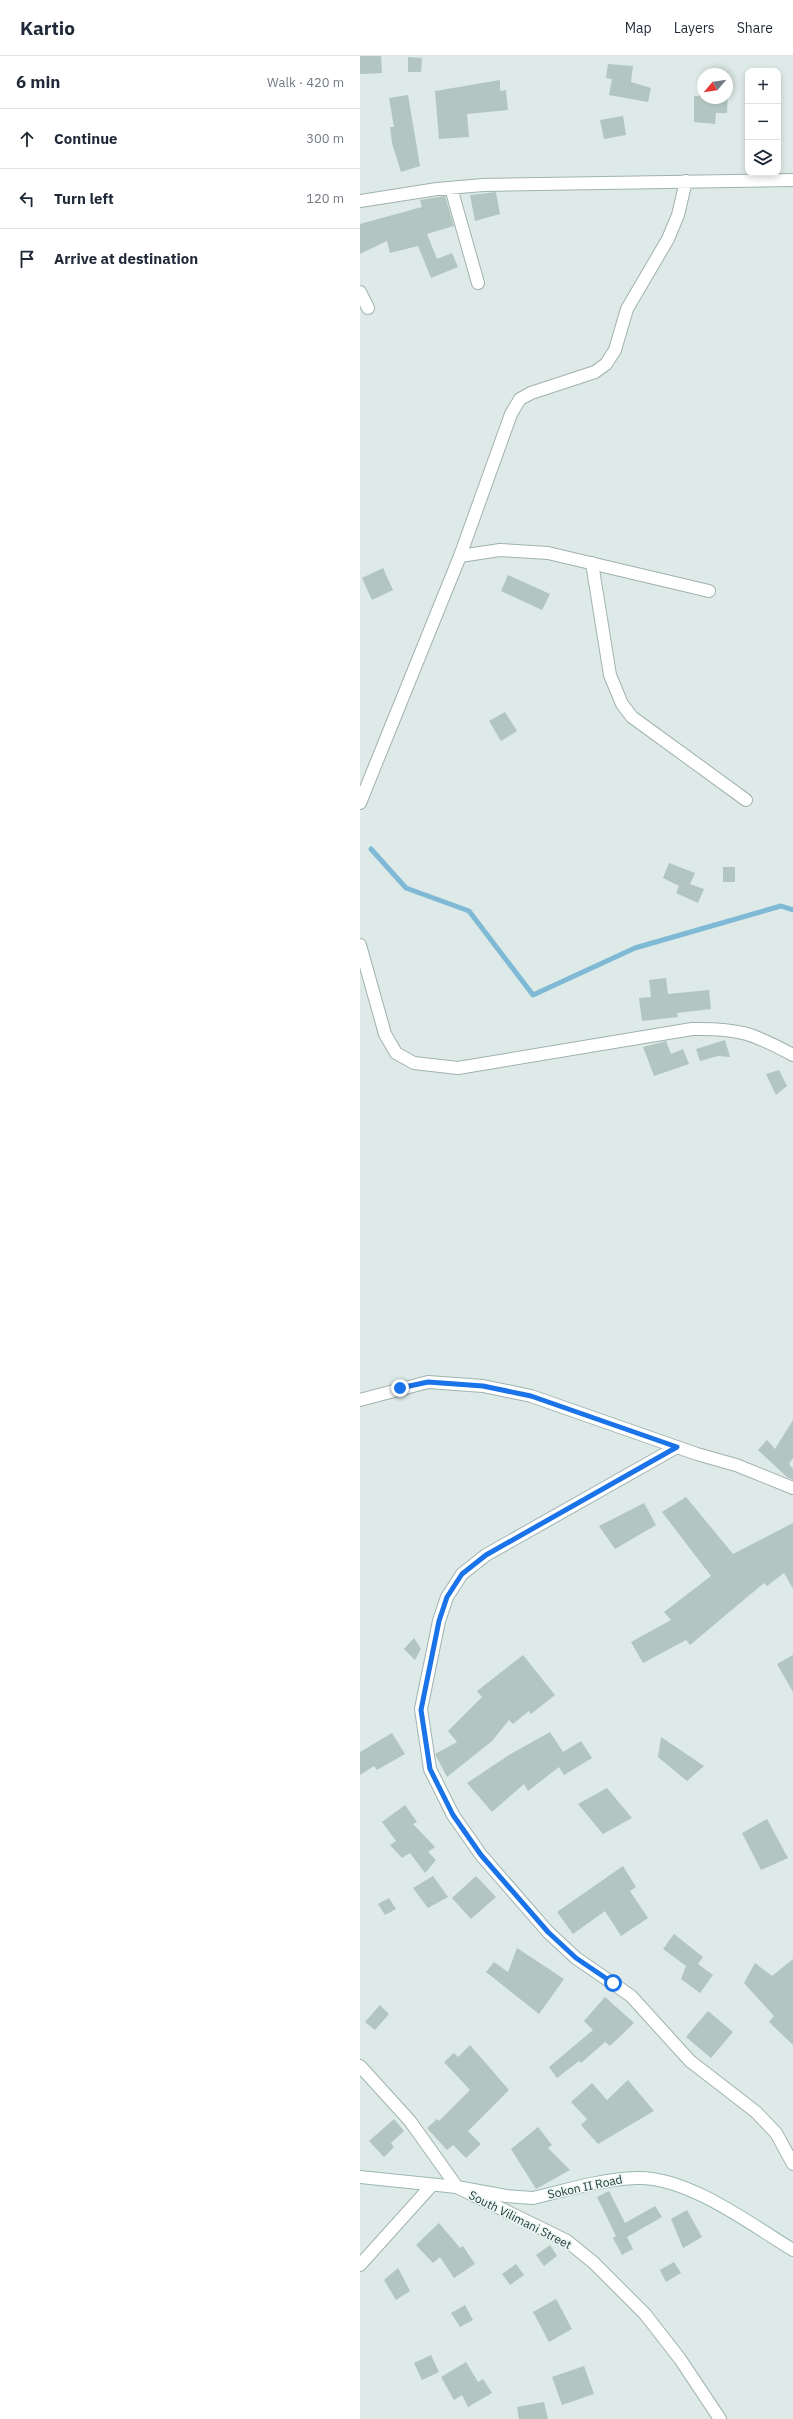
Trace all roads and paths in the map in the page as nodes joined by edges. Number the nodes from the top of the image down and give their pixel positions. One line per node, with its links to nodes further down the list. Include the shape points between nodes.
1 (793, 180): 2 (street)
2 (686, 181): 3 (street); 8 (street, via 678,215 668,239 625,313 615,350 606,364 595,372 520,399 511,414)
3 (451, 188): 4 (street); 5 (street)
4 (360, 201)
5 (478, 283)
6 (360, 292): 7 (street)
7 (368, 308)
8 (460, 556): 9 (street, via 500,550 522,551 569,556); 12 (street)
9 (592, 563): 10 (street); 11 (street, via 610,675 622,704 632,717)
10 (709, 591)
11 (746, 800)
12 (360, 803)
13 (360, 945): 14 (street, via 385,1034 396,1053 414,1063 458,1068 692,1029 717,1028 733,1029 757,1036)
14 (793, 1055)
15 (360, 1400): 16 (street, via 428,1382 483,1386 531,1396)
16 (677, 1447): 17 (street, via 751,1470); 19 (street, via 486,1555 462,1574 447,1597 439,1621 421,1710 430,1769 453,1815 481,1855 548,1932 576,1958 631,1996 690,2061 756,2112 776,2133)
17 (793, 1488)
18 (360, 2066): 22 (street, via 410,2121)
19 (793, 2164)
20 (360, 2178): 21 (street, Sokon II Road)
21 (432, 2185): 22 (street, Sokon II Road); 24 (street)
22 (457, 2188): 23 (street, Sokon II Road, via 533,2198 613,2179 653,2179 693,2192); 25 (street, South Vilimani Street, via 567,2241 594,2263 645,2314 680,2359)
23 (793, 2250)
24 (360, 2264)
25 (720, 2419)

